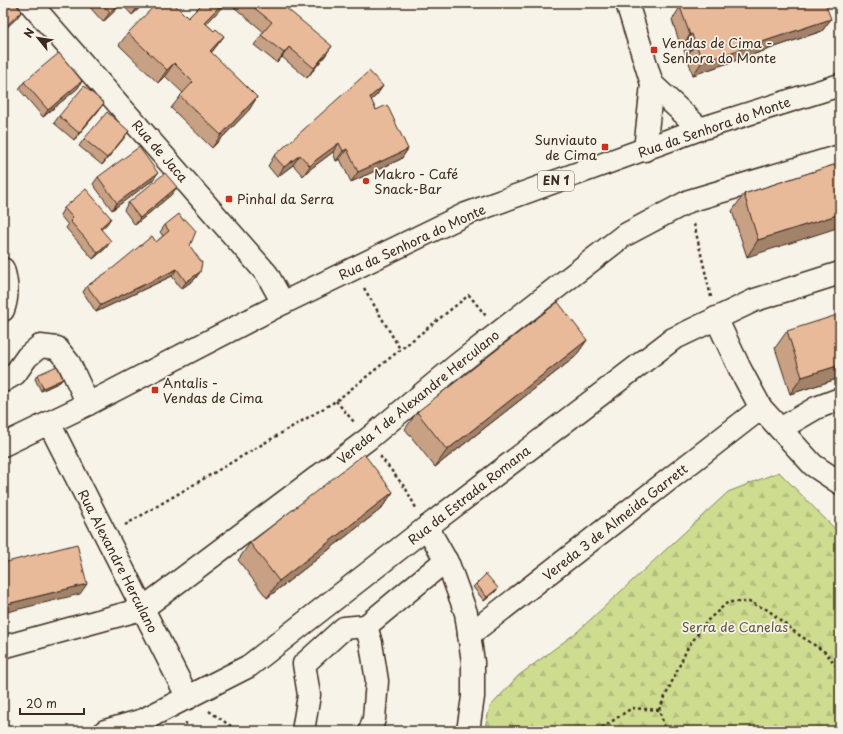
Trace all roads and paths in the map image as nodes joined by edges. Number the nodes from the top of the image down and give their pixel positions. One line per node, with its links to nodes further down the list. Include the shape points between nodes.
1 (30, 3): 12 (street, Rua de Jaca, via 267,274)
2 (627, 3): 3 (street)
3 (652, 84): 5 (street); 6 (street)
4 (840, 85): 5 (street, Rua da Senhora do Monte / EN 1)
5 (700, 130): 6 (street, Rua da Senhora do Monte / EN 1)
6 (645, 150): 9 (street, Rua da Senhora do Monte / EN 1, via 466,214)
7 (840, 156): 8 (street, Vereda 1 de Alexandre Herculano)
8 (689, 201): 15 (path); 25 (street, Vereda 1 de Alexandre Herculano, via 623,236 457,364)
9 (353, 268): 12 (street, Rua da Senhora do Monte / EN 1); 16 (path)
10 (3, 269): 13 (street, via 6,279 6,303)
11 (840, 273): 15 (street, Rua da Estrada Romana, via 755,300)
12 (283, 303): 20 (street, Rua da Senhora do Monte / EN 1)
13 (3, 310)
14 (487, 318): 16 (path, via 469,295)
15 (716, 318): 21 (street); 29 (street, Rua da Estrada Romana, via 673,339)
16 (400, 349): 19 (path)
17 (3, 380): 20 (street, via 15,374 27,357 40,346 57,348 69,363)
18 (840, 400): 23 (street, via 816,408)
19 (336, 401): 25 (path); 28 (path)
20 (88, 404): 22 (street, Rua da Senhora do Monte / EN 1)
21 (761, 408): 23 (street); 33 (street, Vereda 3 de Almeida Garrett)
22 (49, 423): 24 (street, Rua da Senhora do Monte / EN 1); 31 (street, Rua Alexandre Herculano)
23 (780, 429): 26 (street, via 813,465)
24 (3, 445)
25 (372, 446): 27 (path); 31 (street, Vereda 1 de Alexandre Herculano)
26 (840, 483)
27 (406, 489)
28 (147, 512)
29 (427, 527): 30 (street); 36 (street, Rua da Estrada Romana, via 249,666)
30 (446, 560): 32 (street); 33 (street, via 466,613)
31 (142, 609): 34 (street, Vereda 1 de Alexandre Herculano); 36 (street, Rua Alexandre Herculano)
32 (366, 626): 40 (street, via 344,628 304,664 309,695); 41 (street, via 377,681 374,719)
33 (469, 636): 42 (street, via 473,662 473,697)
34 (3, 647)
35 (840, 670): 37 (path, via 824,652 768,610 749,602 728,602 707,621 687,649)
36 (188, 698): 38 (street, Rua da Estrada Romana, via 143,720); 39 (path)
37 (659, 710): 43 (path, via 632,708); 44 (path)
38 (105, 731)
39 (238, 731)
40 (303, 731)
41 (370, 731)
42 (468, 731)
43 (597, 731)
44 (666, 731)

